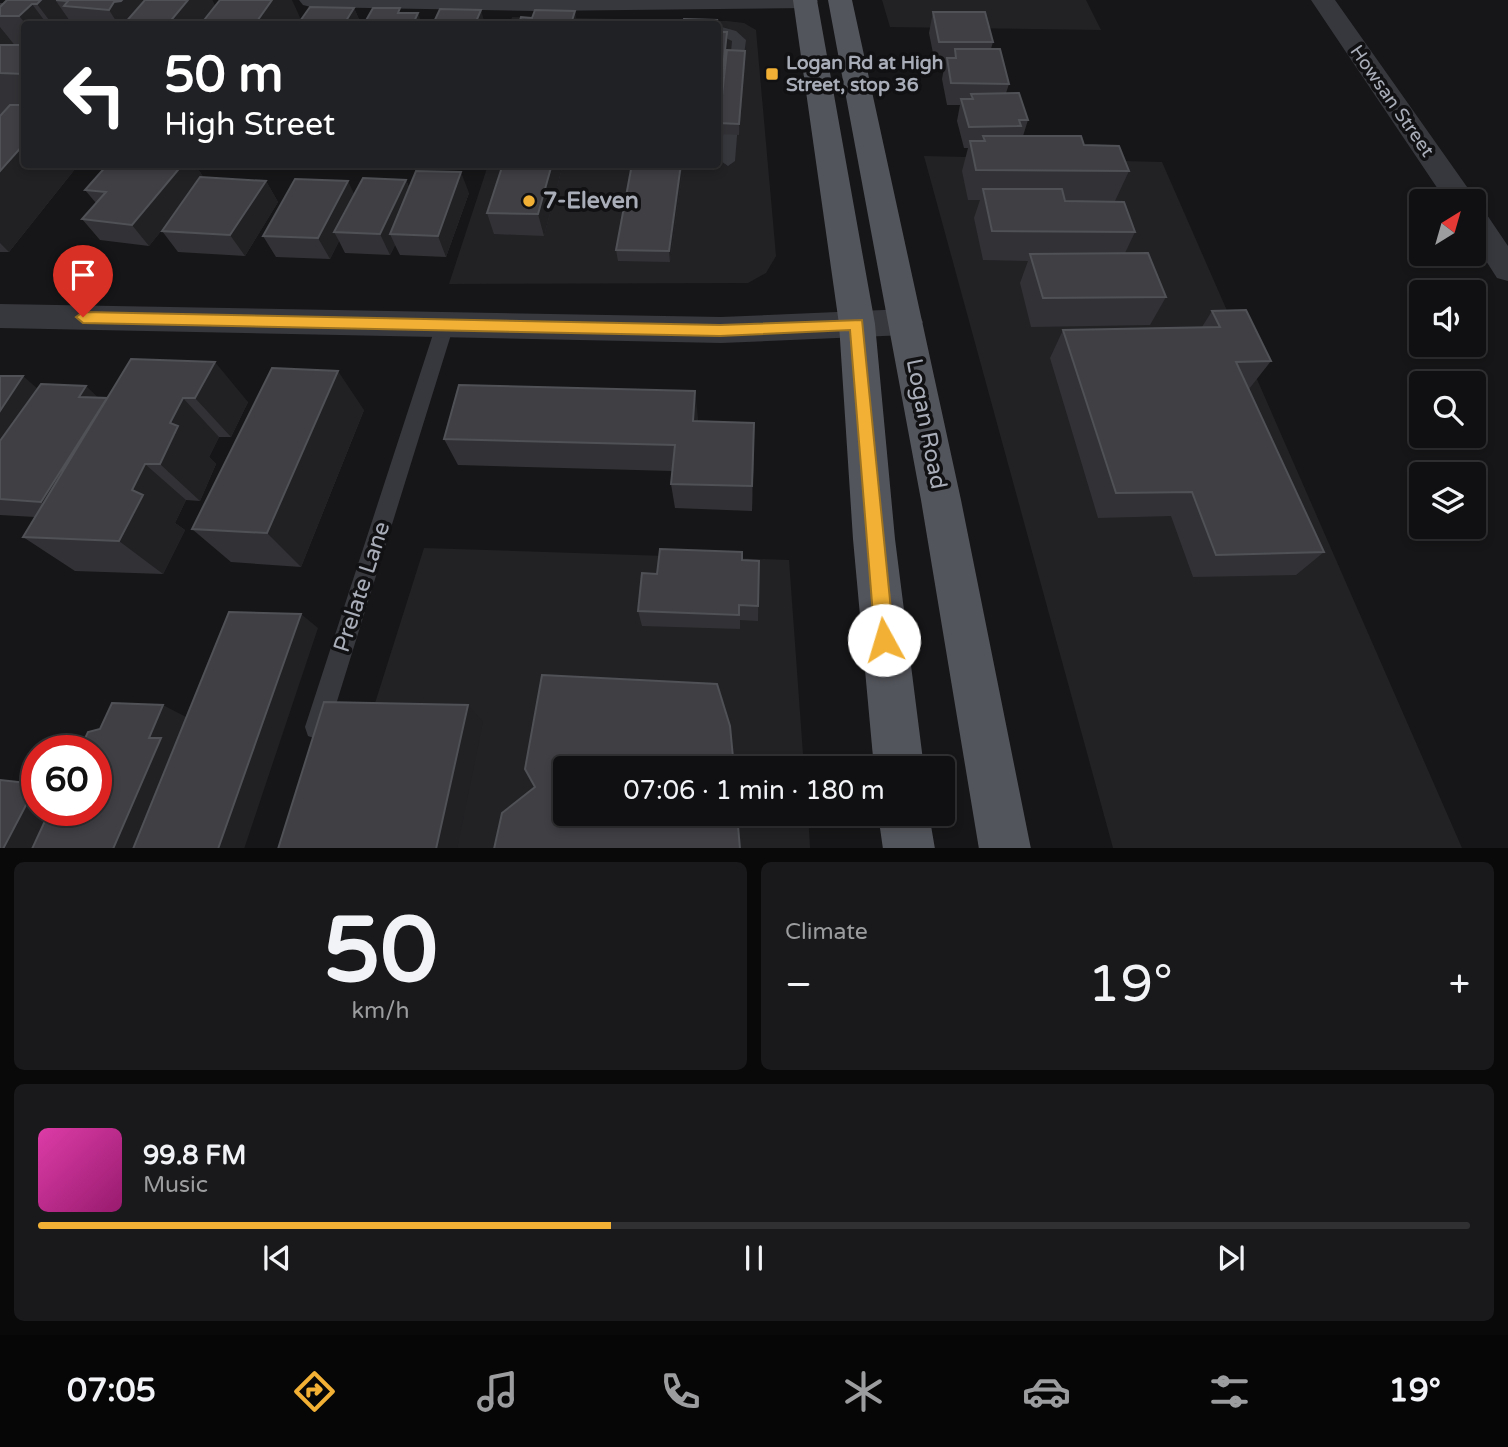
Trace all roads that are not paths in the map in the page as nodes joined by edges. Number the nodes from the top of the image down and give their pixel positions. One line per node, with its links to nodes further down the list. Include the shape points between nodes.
1 (311, 0): 2 (street, via 536,4)
2 (817, 0): 10 (main road, Logan Road); 11 (main road)
3 (1323, 0): 6 (street, Howsan Street)
4 (721, 31): 5 (lane, via 739,40)
5 (728, 161)
6 (1453, 189)
7 (1486, 237): 8 (street)
8 (1508, 270)
9 (0, 316): 12 (street)
10 (906, 322): 11 (street); 17 (main road, Logan Road)
11 (857, 324): 12 (street, via 720,330); 14 (main road)
12 (445, 325): 13 (lane, Prelate Lane)
13 (312, 744)
14 (898, 756)
15 (905, 826): 16 (main road)
16 (908, 848)
17 (1005, 848)

